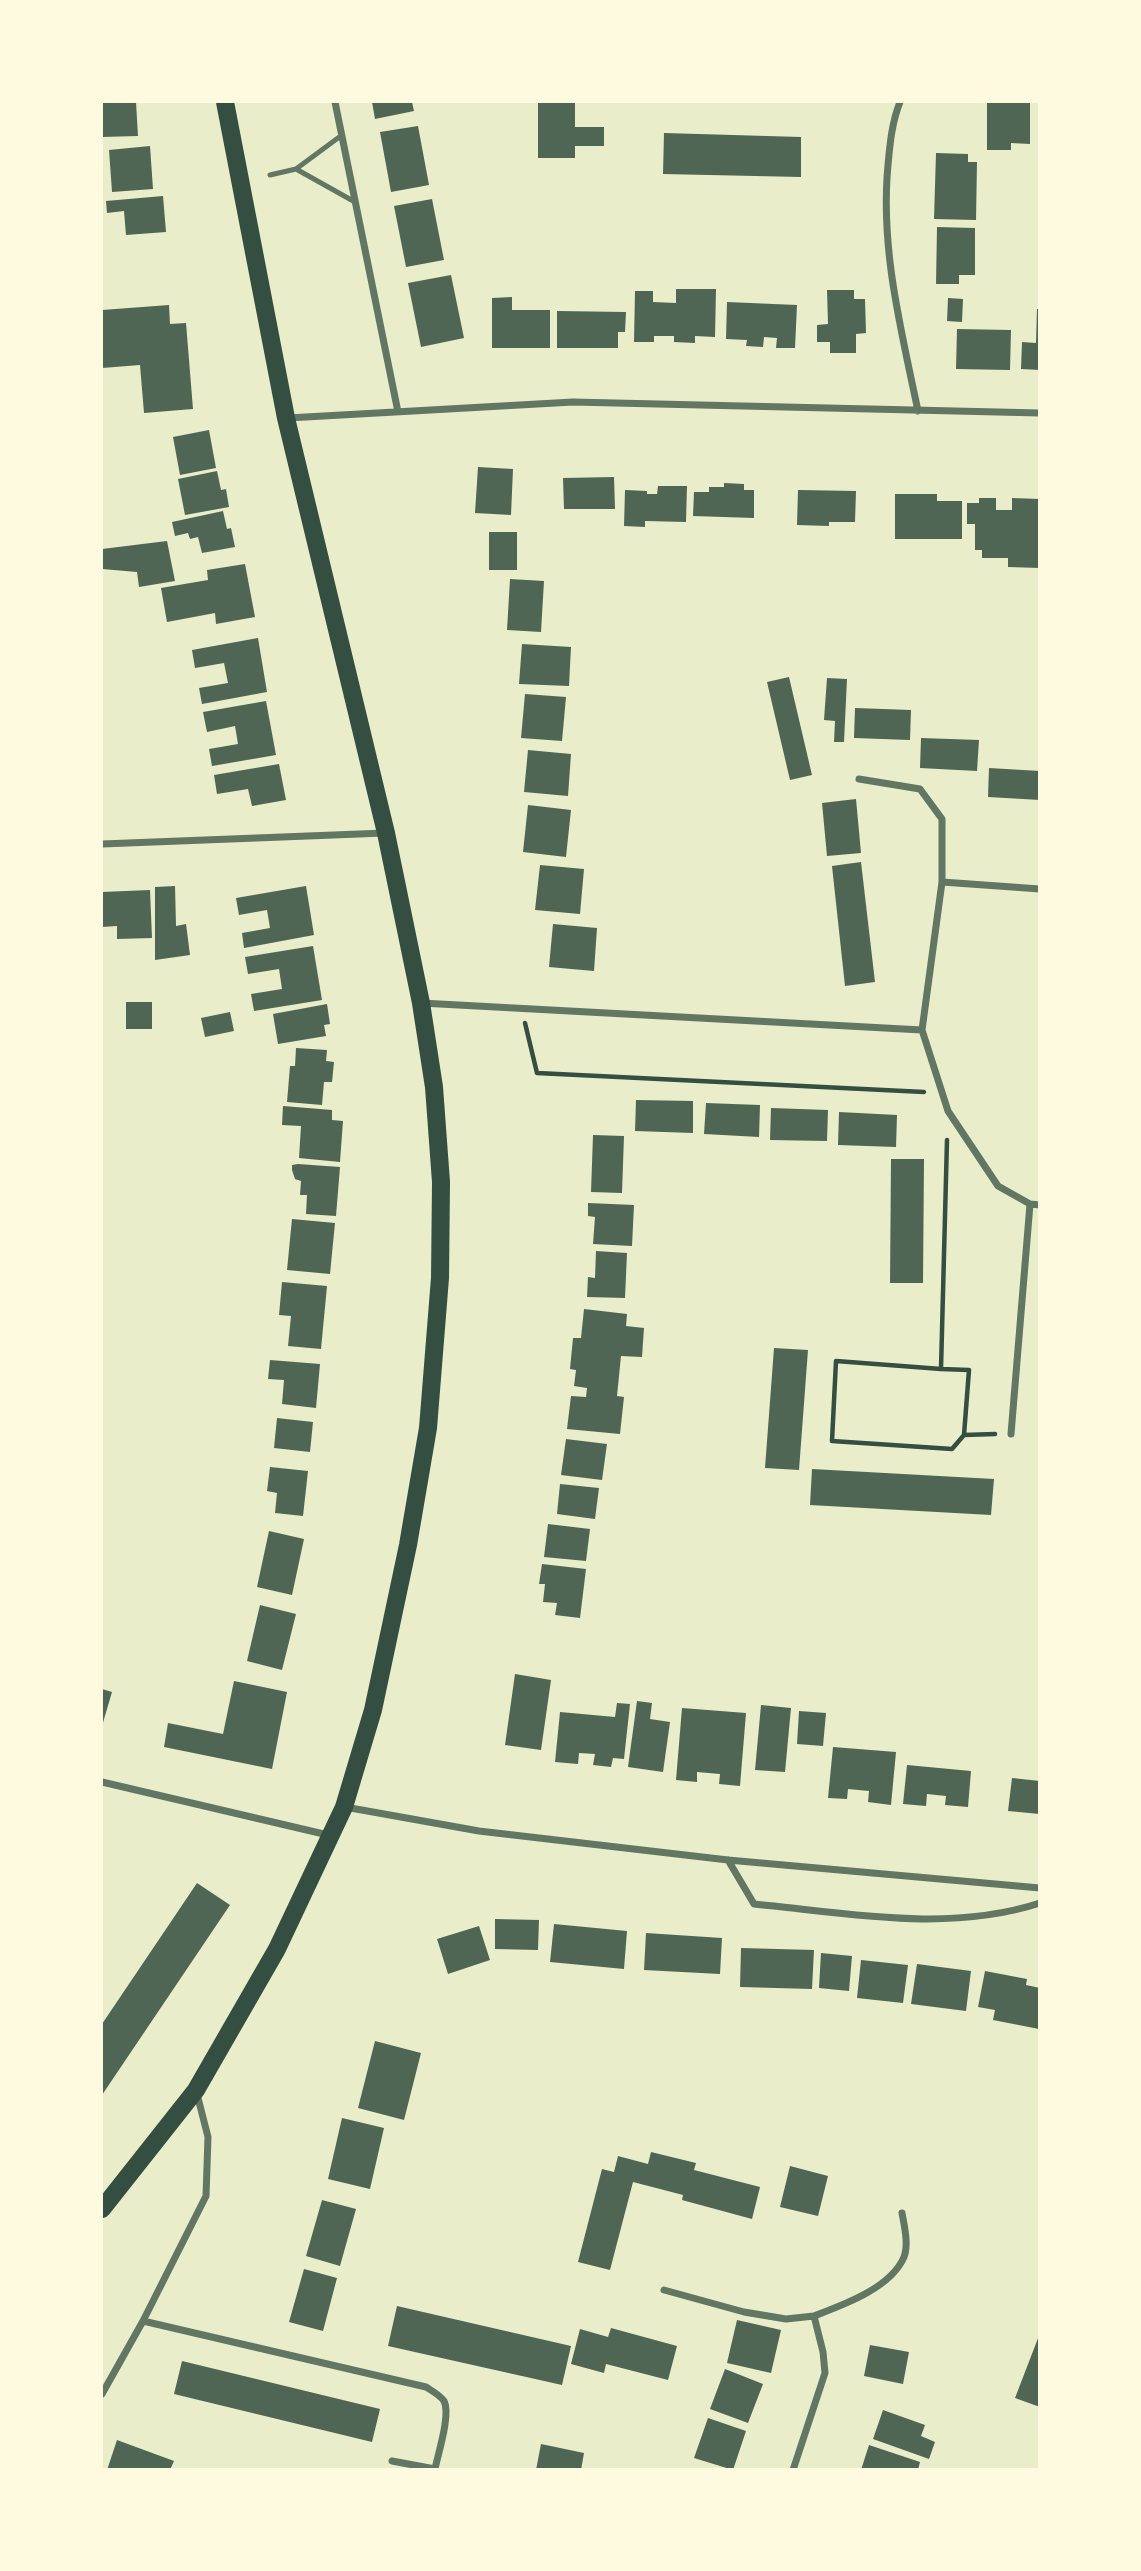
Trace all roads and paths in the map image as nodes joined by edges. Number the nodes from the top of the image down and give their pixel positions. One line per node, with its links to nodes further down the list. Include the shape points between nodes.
1 (225, 102): 11 (main road)
2 (335, 102): 4 (street)
3 (900, 102): 8 (street, via 891,130 885,199 889,268)
4 (342, 135): 5 (lane); 7 (street)
5 (296, 169): 6 (lane); 7 (lane)
6 (271, 175)
7 (356, 203): 9 (street)
8 (918, 411): 9 (street, via 573,402); 10 (street)
9 (398, 412): 11 (street)
10 (1040, 413)
11 (286, 418): 13 (main road)
12 (859, 779): 15 (street, via 920,789 942,819)
13 (386, 833): 14 (street); 17 (main road)
14 (102, 844)
15 (942, 881): 16 (street); 19 (street)
16 (1040, 889)
17 (421, 1003): 18 (street); 28 (main road, via 434,1087 441,1182 440,1279 428,1429 373,1710)
18 (522, 1009): 19 (street); 20 (path, via 537,1073)
19 (922, 1030): 20 (street)
20 (942, 1093): 21 (street)
21 (948, 1111): 22 (street, via 998,1186); 24 (path)
22 (1030, 1204): 23 (street); 25 (street)
23 (1040, 1205)
24 (941, 1369): 26 (path, via 969,1370); 26 (path, via 836,1361 832,1441 952,1449)
25 (1012, 1434): 26 (path)
26 (964, 1435)
27 (102, 1782): 29 (street)
28 (344, 1807): 29 (main road); 30 (street, via 479,1831)
29 (332, 1836): 33 (main road, via 277,1949)
30 (728, 1860): 31 (street); 32 (street, via 754,1904 939,1919 985,1916)
31 (1040, 1888)
32 (1040, 1903)
33 (195, 2090): 34 (main road); 38 (street, via 208,2137 206,2196)
34 (102, 2209)
35 (902, 2213): 37 (street, via 905,2256 886,2280 854,2301)
36 (664, 2290): 37 (street, via 744,2312 786,2319)
37 (814, 2316): 41 (street, via 825,2373)
38 (143, 2321): 39 (street); 40 (street, via 426,2387 446,2404 435,2469)
39 (102, 2394)
40 (392, 2461)
41 (793, 2469)

